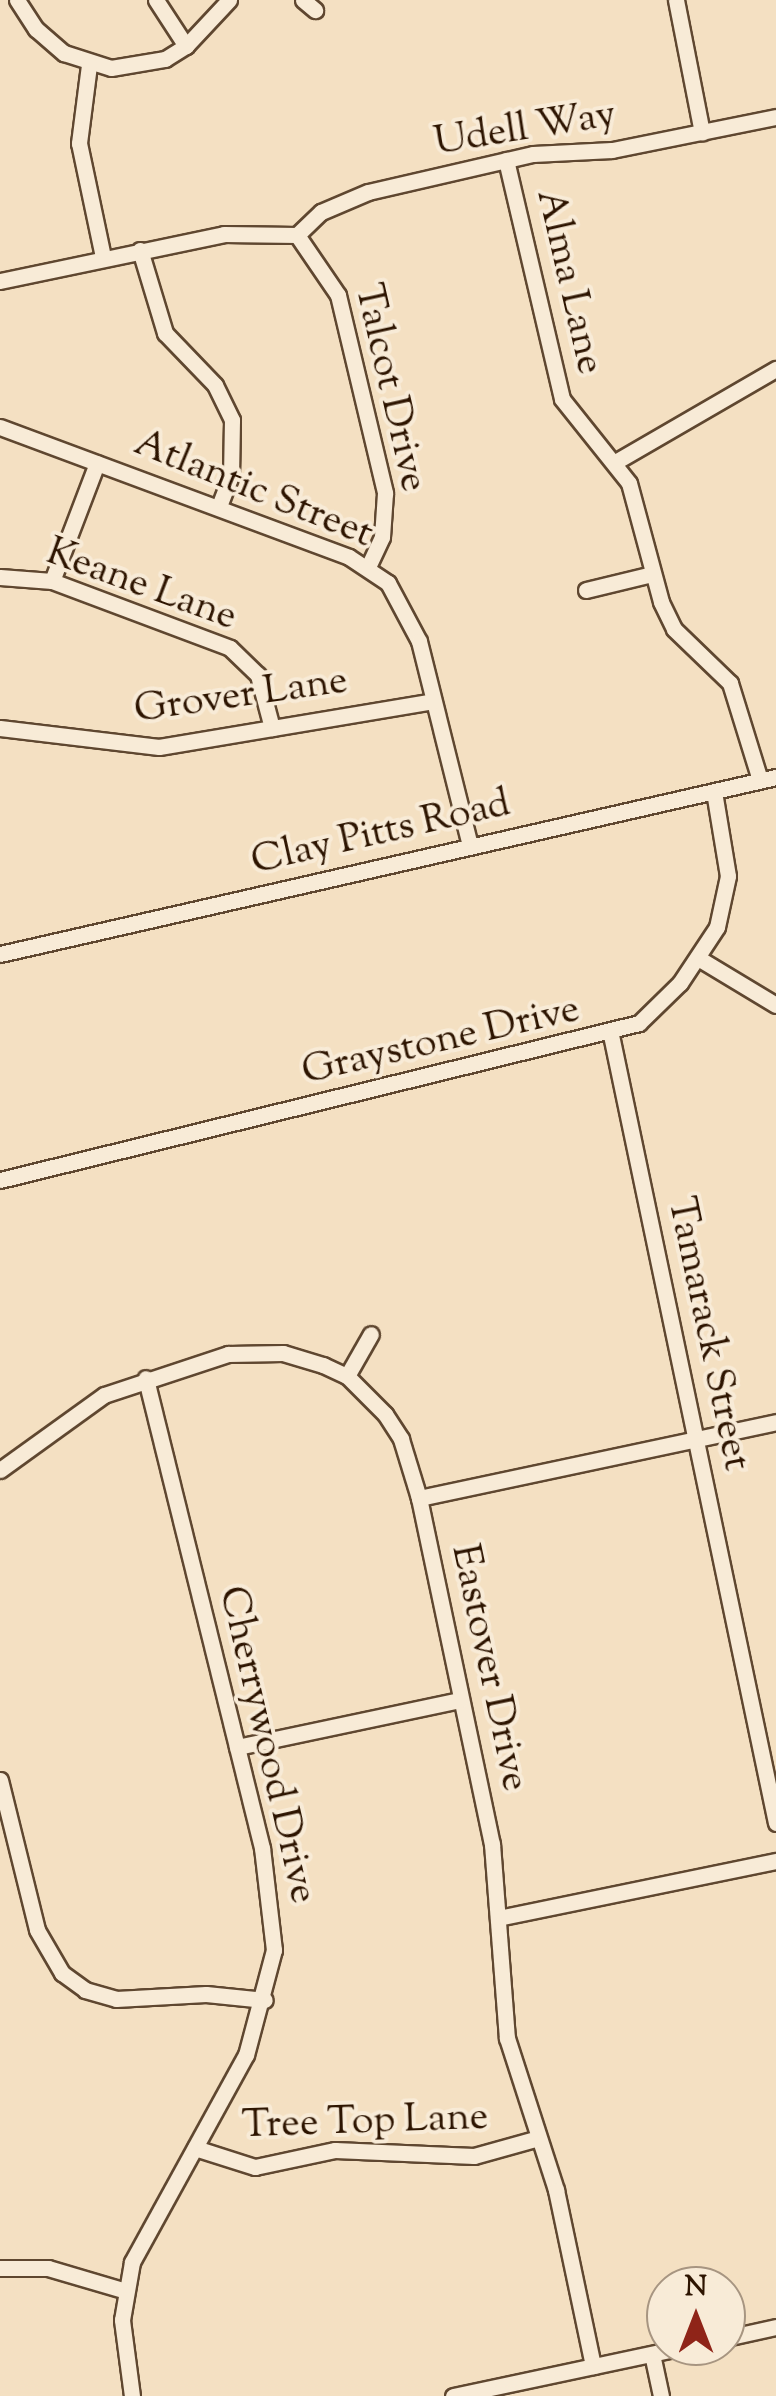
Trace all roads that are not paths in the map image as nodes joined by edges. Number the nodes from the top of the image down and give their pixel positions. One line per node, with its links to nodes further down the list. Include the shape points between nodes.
1 (17, 0): 6 (street, via 36,29)
2 (156, 0): 5 (street)
3 (229, 0): 5 (street)
4 (676, 0): 8 (street)
5 (186, 46): 6 (street, via 138,66)
6 (89, 65): 12 (street, via 79,143)
7 (776, 117): 8 (street, Udell Way)
8 (702, 132): 9 (street, Udell Way)
9 (506, 160): 10 (street, Udell Way, via 344,199); 16 (street, Alma Lane, via 562,399)
10 (297, 235): 11 (street, via 239,232); 19 (street, Talcot Drive, via 338,295 385,493 382,536)
11 (140, 250): 12 (street); 18 (street, via 165,333 215,385 232,420 231,475)
12 (102, 258): 13 (street)
13 (0, 281)
14 (776, 369): 16 (street)
15 (0, 426): 17 (street, Atlantic Street)
16 (616, 461): 20 (street, Alma Lane, via 639,506)
17 (97, 463): 18 (street, Atlantic Street); 22 (street)
18 (219, 507): 19 (street, Atlantic Street)
19 (368, 566): 24 (street, Atlantic Street, via 412,617)
20 (652, 574): 23 (street); 27 (street, Alma Lane, via 674,629 730,683)
21 (0, 577): 22 (street, Keane Lane)
22 (52, 581): 26 (street, Keane Lane, via 230,648 258,675)
23 (586, 590)
24 (433, 701): 26 (street, Grover Lane); 29 (street, Atlantic Street)
25 (0, 728): 26 (street, Grover Lane, via 159,747)
26 (272, 728)
27 (768, 778): 28 (street, Clay Pitts Road)
28 (714, 791): 29 (street, Clay Pitts Road); 31 (street, Graystone Drive, via 728,876 716,927)
29 (470, 846): 30 (street, Clay Pitts Road)
30 (0, 954)
31 (698, 958): 32 (street); 33 (street, Graystone Drive, via 662,1004)
32 (776, 1005)
33 (611, 1035): 34 (street, Graystone Drive); 39 (street, Tamarack Street)
34 (0, 1180)
35 (371, 1334): 36 (street)
36 (347, 1376): 37 (street, via 258,1351); 41 (street, Eastover Drive, via 401,1440)
37 (146, 1378): 40 (street, via 70,1415); 43 (street, Cherrywood Drive)
38 (776, 1422): 39 (street)
39 (696, 1440): 41 (street); 45 (street, Tamarack Street)
40 (0, 1470)
41 (419, 1498): 42 (street, Eastover Drive)
42 (460, 1700): 43 (street); 47 (street, Eastover Drive)
43 (238, 1746): 48 (street, Cherrywood Drive, via 272,1891 274,1950)
44 (0, 1780): 48 (street, via 36,1930 62,1973 84,1990 116,2000 206,1994)
45 (776, 1823)
46 (776, 1861): 47 (street)
47 (503, 1916): 49 (street, Eastover Drive, via 507,2038)
48 (265, 2000): 50 (street, Cherrywood Drive, via 246,2055)
49 (539, 2138): 50 (street, Tree Top Lane, via 474,2156 335,2150 254,2167); 56 (street, Eastover Drive)
50 (195, 2148): 52 (street, Cherrywood Drive, via 132,2262)
51 (0, 2268): 52 (street, via 48,2268)
52 (126, 2291): 58 (street, Cherrywood Drive, via 122,2347)
53 (776, 2327): 54 (street)
54 (746, 2334)
55 (646, 2355): 56 (street)
56 (593, 2366): 59 (street)
57 (655, 2366): 60 (street)
58 (132, 2396)
59 (453, 2396)
60 (661, 2396)

